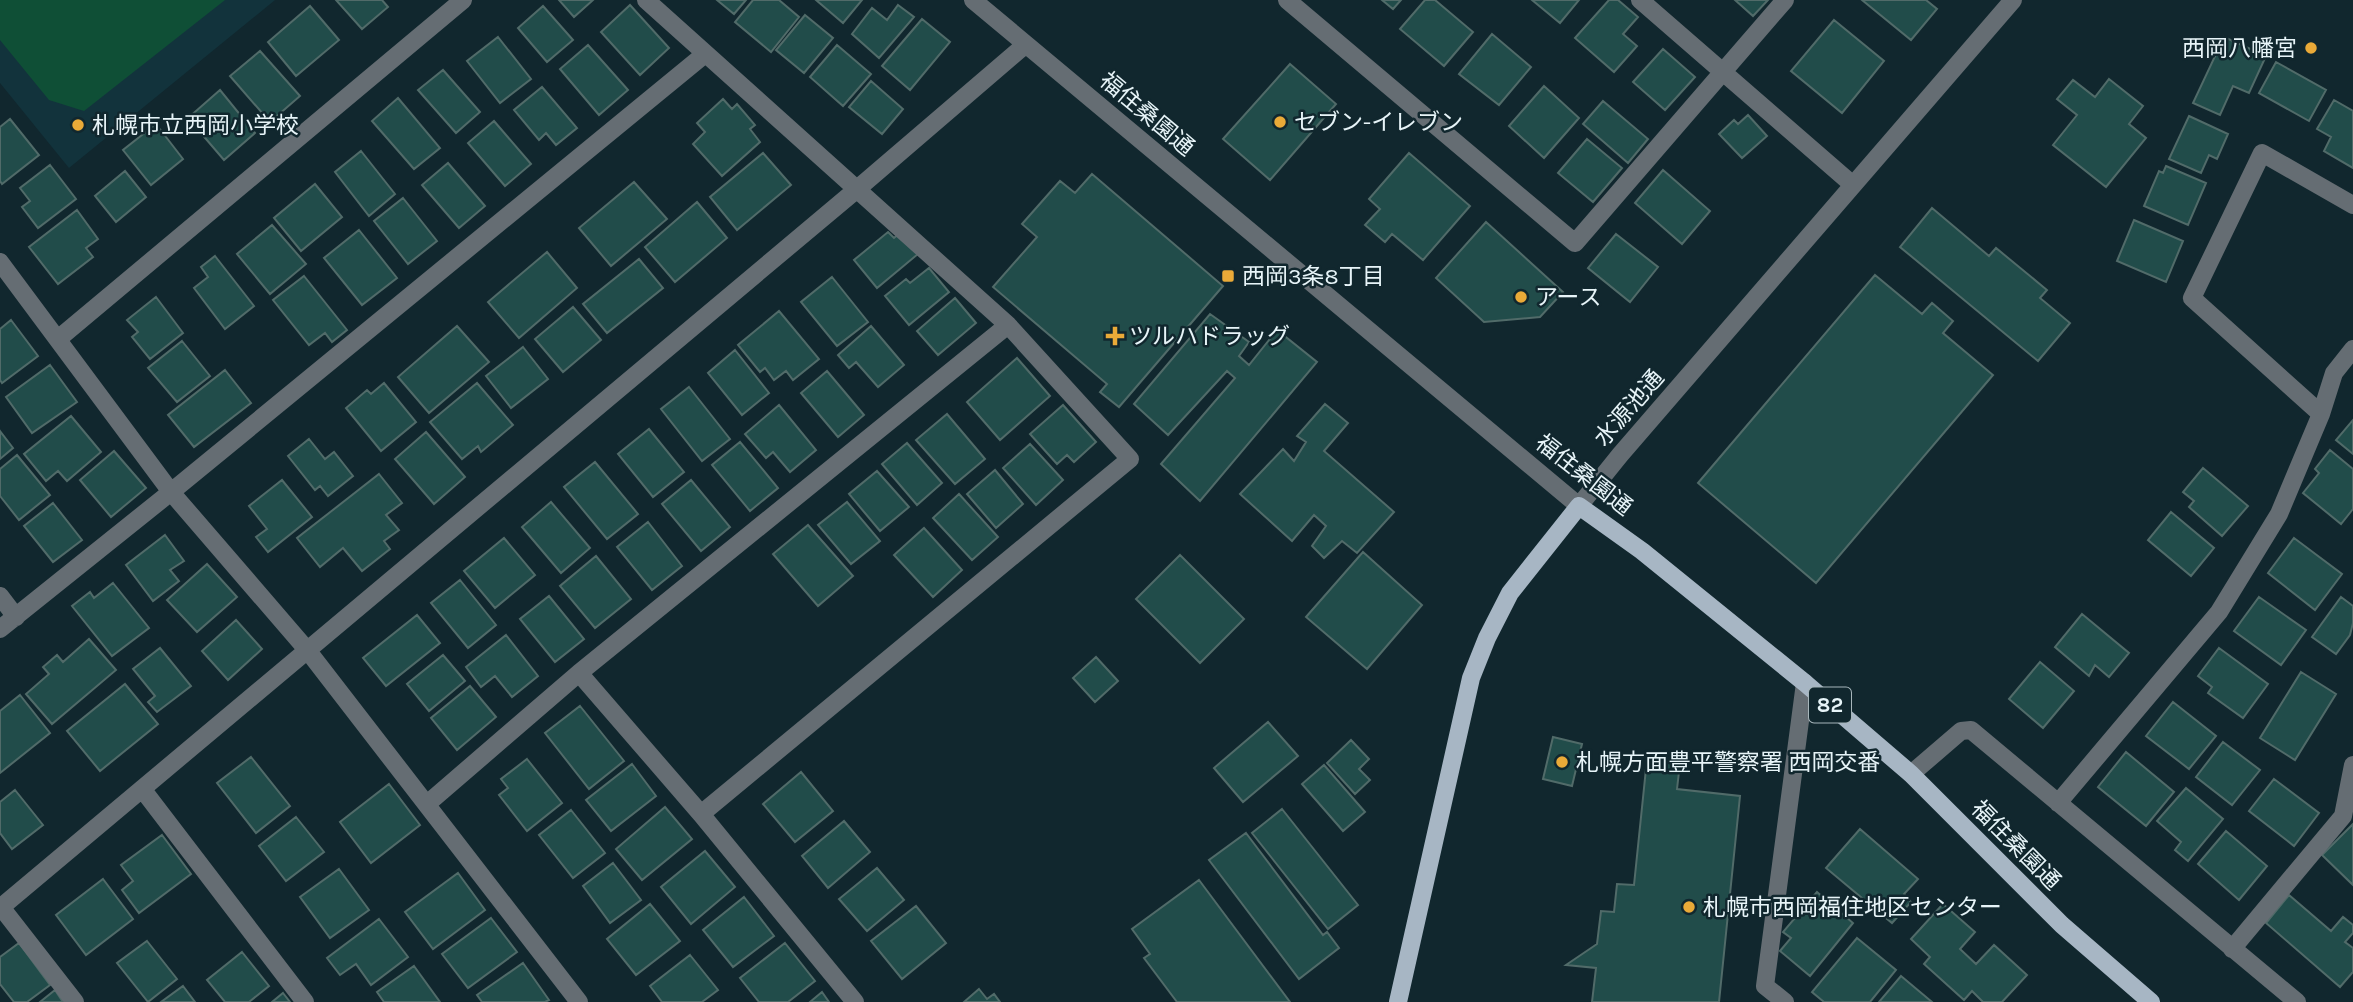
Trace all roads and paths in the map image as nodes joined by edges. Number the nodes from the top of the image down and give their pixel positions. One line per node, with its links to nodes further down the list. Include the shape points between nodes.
1 (463, 0): 16 (street)
2 (646, 0): 9 (street)
3 (973, 0): 8 (street, 福住桑園通)
4 (1287, 0): 10 (street, via 1575,243)
5 (1640, 0): 10 (street)
6 (1785, 0): 10 (street)
7 (2013, 0): 11 (street, 水源池通)
8 (1025, 45): 12 (street); 20 (street, 福住桑園通)
9 (705, 54): 12 (street); 19 (street)
10 (1722, 72): 11 (street)
11 (1853, 185): 20 (street, 水源池通)
12 (856, 190): 15 (street); 24 (street)
13 (2353, 205): 18 (street, via 2262,153 2192,298)
14 (0, 262): 16 (street)
15 (1008, 325): 25 (street); 32 (street, via 1130,459)
16 (58, 339): 19 (street)
17 (2353, 349): 18 (street, via 2334,373)
18 (2321, 414): 30 (street, via 2279,514 2219,612)
19 (171, 492): 22 (street); 24 (street)
20 (1579, 506): 26 (main road, 福住桑園通 / 82, via 1643,551); 39 (main road, 水源池通, via 1510,593 1471,678)
21 (0, 596): 22 (street)
22 (16, 617): 23 (street)
23 (0, 629)
24 (308, 651): 29 (street); 31 (street)
25 (579, 673): 31 (street); 32 (street)
26 (1805, 683): 28 (main road, 福住桑園通 / 82); 40 (street, via 1765,986)
27 (2353, 765): 34 (street, via 2343,816)
28 (1911, 774): 30 (street, via 1968,729); 41 (main road, 福住桑園通 / 82, via 2062,925)
29 (143, 790): 33 (street); 36 (street)
30 (2057, 803): 34 (street)
31 (427, 804): 37 (street)
32 (701, 814): 38 (street)
33 (1, 907): 35 (street)
34 (2232, 949): 42 (street)
35 (75, 1002)
36 (305, 1002)
37 (579, 1002)
38 (855, 1002)
39 (1398, 1002)
40 (1785, 1002)
41 (2151, 1002)
42 (2297, 1002)

